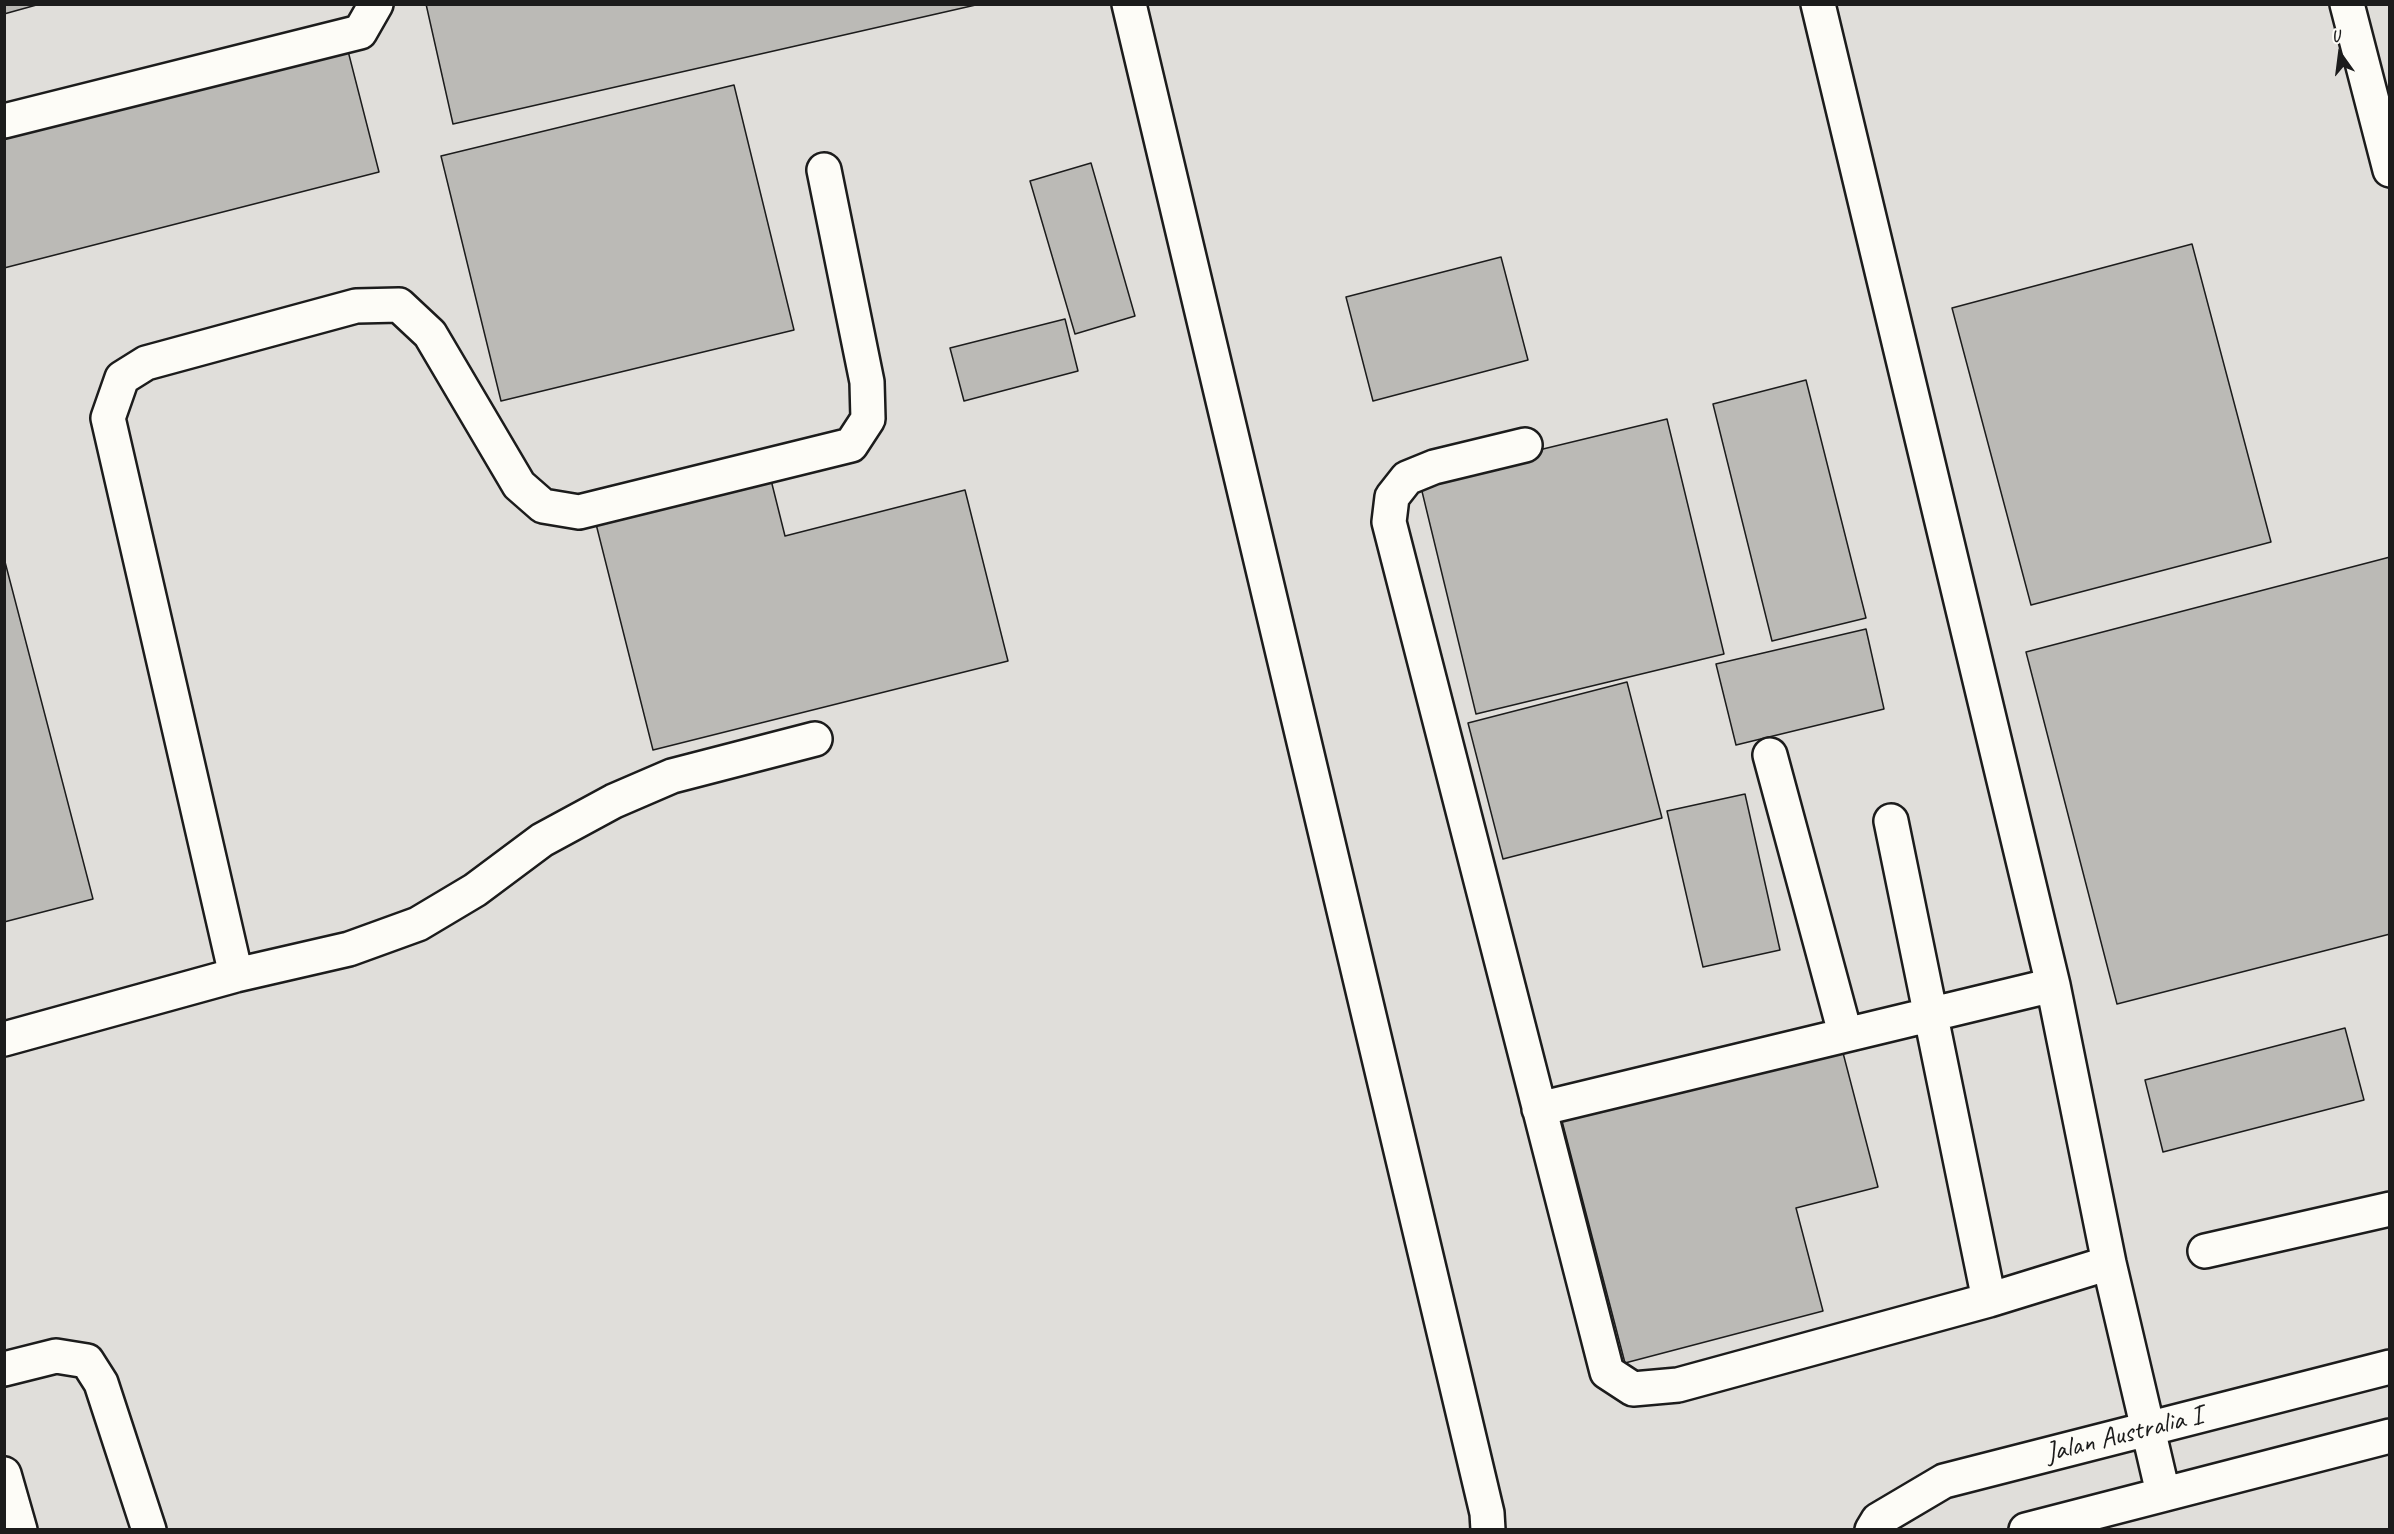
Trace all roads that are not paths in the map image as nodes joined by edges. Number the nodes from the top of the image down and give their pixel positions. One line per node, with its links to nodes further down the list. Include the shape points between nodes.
1 (376, 4): 5 (lane, via 360,32)
2 (1129, 4): 30 (lane)
3 (1818, 4): 13 (lane)
4 (2347, 4): 7 (lane)
5 (4, 121)
6 (824, 170): 12 (lane, via 867,382 868,419 850,445 579,512 543,506 519,485 430,334 399,305 356,306 146,363 122,378 108,418)
7 (2390, 170)
8 (1525, 444): 17 (lane, via 1434,467 1407,478 1392,497 1389,522)
9 (815, 739): 12 (lane, via 672,776 614,801 542,840 475,890 418,924 349,950)
10 (1770, 755): 15 (lane)
11 (1891, 821): 14 (lane)
12 (236, 975): 16 (lane)
13 (2053, 985): 14 (lane); 20 (lane)
14 (1930, 1014): 15 (lane); 21 (lane)
15 (1845, 1033): 17 (lane)
16 (4, 1039)
17 (1539, 1109): 21 (lane, via 1607,1372 1633,1389 1678,1384)
18 (2390, 1209): 19 (lane)
19 (2205, 1251)
20 (2109, 1263): 21 (lane); 24 (lane)
21 (1989, 1300)
22 (2390, 1367): 24 (lane, Jalan Australia I)
23 (4, 1369): 29 (lane, via 56,1356 87,1360 101,1383)
24 (2150, 1429): 27 (lane); 31 (lane, Jalan Australia I, via 1944,1481 1878,1520)
25 (2390, 1436): 27 (lane)
26 (4, 1474): 28 (lane)
27 (2163, 1493): 32 (lane)
28 (20, 1530)
29 (149, 1530)
30 (1488, 1530)
31 (1872, 1530)
32 (2026, 1530)

